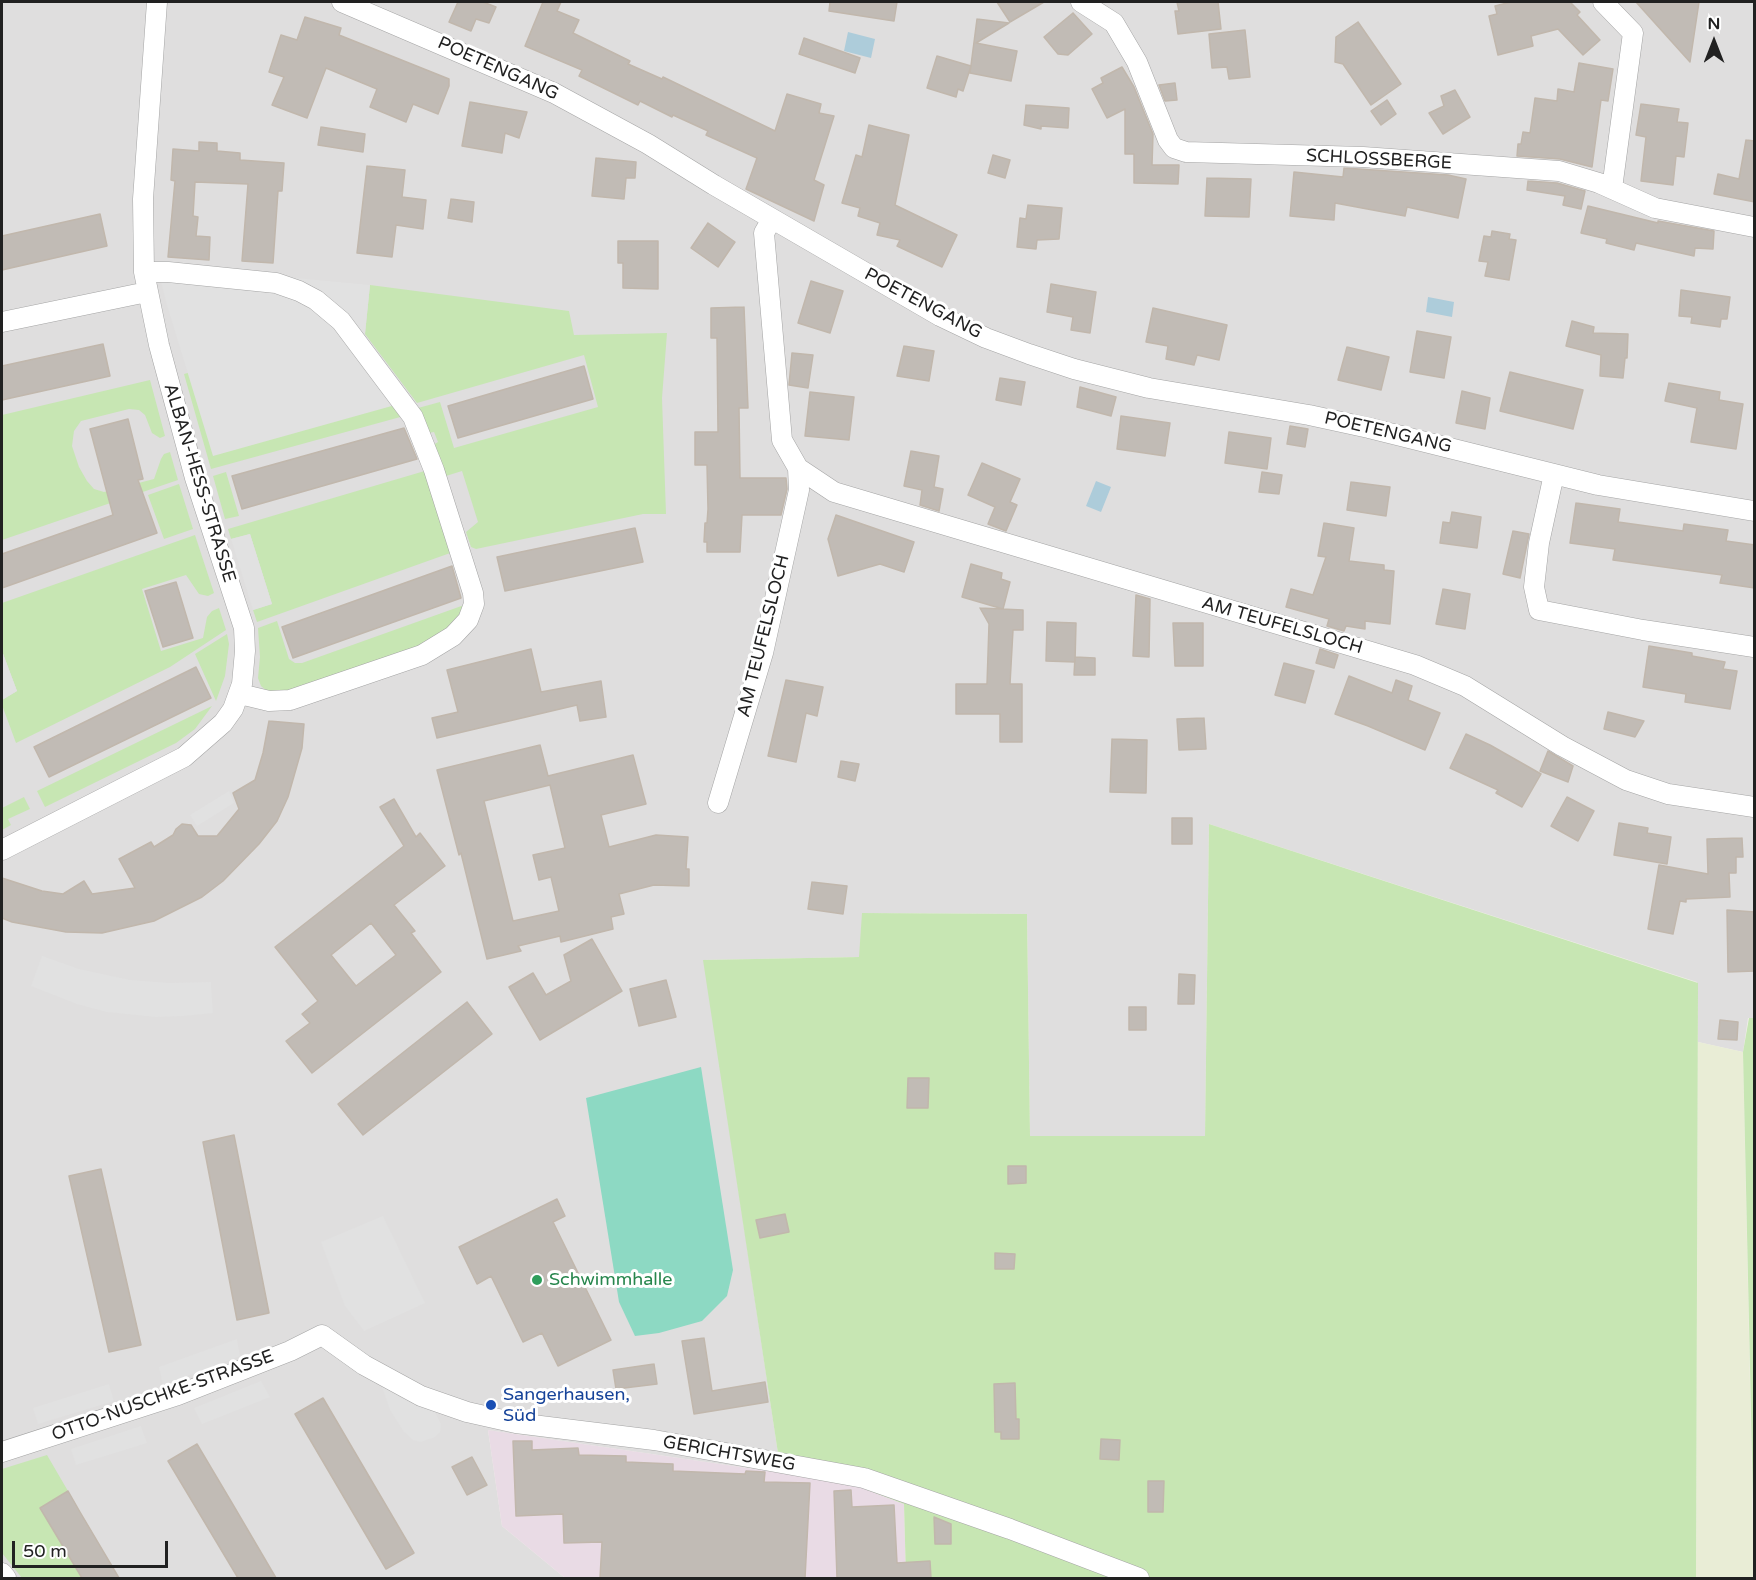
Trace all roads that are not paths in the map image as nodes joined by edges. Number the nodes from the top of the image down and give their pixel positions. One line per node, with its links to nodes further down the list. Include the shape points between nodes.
1 (157, 2): 8 (street, ALBAN-HESS-STRASSE, via 142,199)
2 (342, 2): 6 (street, POETENGANG, via 554,93 648,144)
3 (1081, 2): 5 (street, SCHLOSSBERGE, via 1114,23 1137,62 1174,148 1186,152 1363,157 1546,170)
4 (1603, 2): 5 (street, via 1632,33)
5 (1611, 188): 7 (street, SCHLOSSBERGE, via 1655,208)
6 (771, 219): 11 (street, AM TEUFELSLOCH, via 764,233 782,440); 12 (street, POETENGANG, via 940,316 1040,358 1149,388 1309,415)
7 (1755, 227)
8 (144, 272): 9 (street, ALBAN-HESS-STRASSE); 15 (street, via 276,284 316,300 336,316 413,417 434,470 473,596 473,611 468,620 453,636 422,655 290,700 269,701)
9 (147, 292): 10 (street); 15 (street, ALBAN-HESS-STRASSE, via 195,477 244,628)
10 (2, 322)
11 (798, 468): 16 (street, AM TEUFELSLOCH, via 799,490 763,653); 17 (street, AM TEUFELSLOCH, via 834,492 1415,665 1466,686 1562,746 1626,780 1668,794)
12 (1554, 474): 13 (street, POETENGANG); 14 (street, via 1537,554 1534,587 1539,610)
13 (1755, 511)
14 (1755, 647)
15 (240, 694): 18 (street, ALBAN-HESS-STRASSE, via 223,723 184,757)
16 (718, 803)
17 (1755, 807)
18 (2, 850)
19 (322, 1335): 20 (street, OTTO-NUSCHKE-STRASSE, via 178,1395); 23 (street, GERICHTSWEG, via 364,1365 421,1396 467,1412 864,1478)
20 (2, 1452)
21 (2, 1573): 22 (street)
22 (6, 1578)
23 (1139, 1578)

